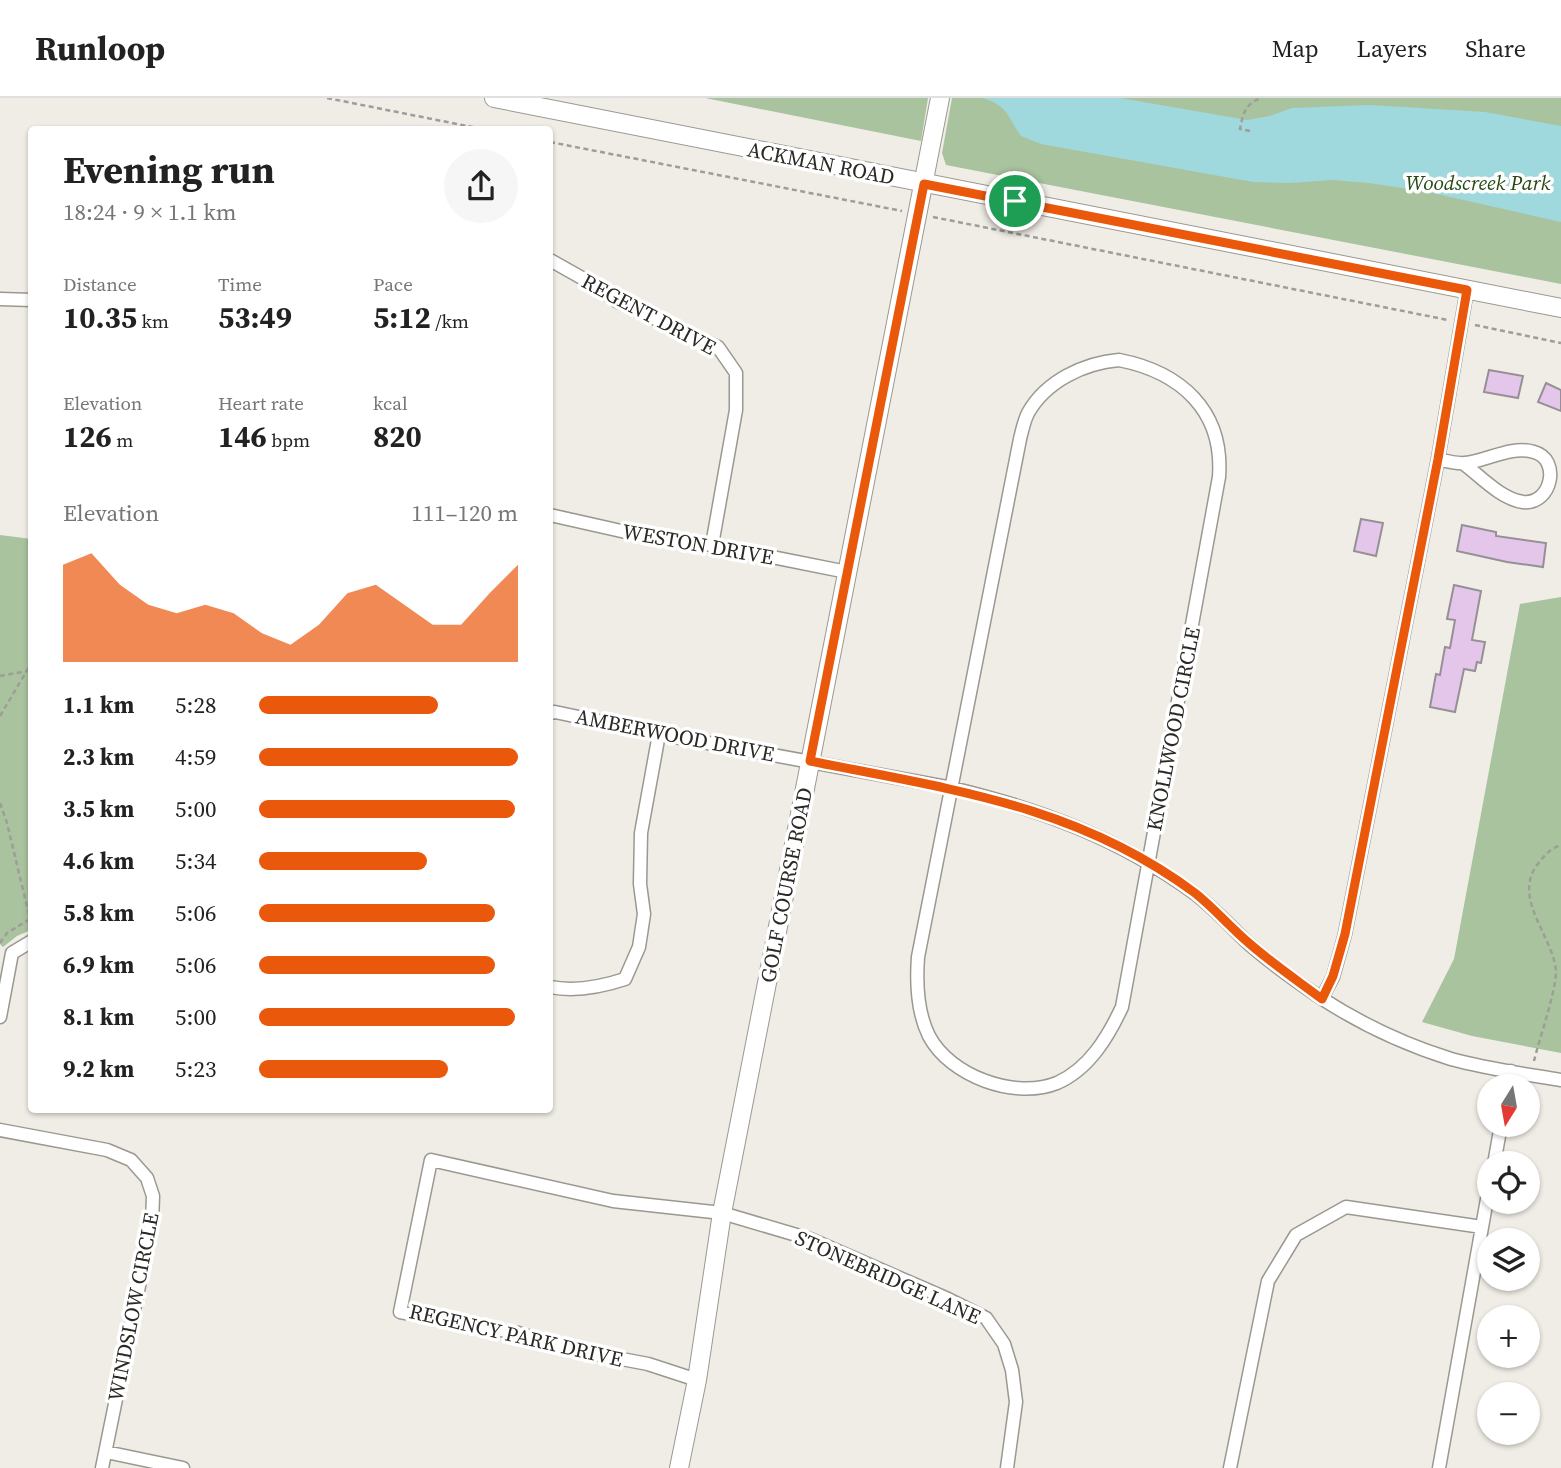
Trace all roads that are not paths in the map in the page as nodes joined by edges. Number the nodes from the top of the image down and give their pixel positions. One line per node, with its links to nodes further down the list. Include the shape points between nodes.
1 (494, 98): 3 (street, ACKMAN ROAD)
2 (940, 98): 3 (street, GOLF COURSE ROAD)
3 (924, 184): 5 (street, ACKMAN ROAD); 13 (street, GOLF COURSE ROAD)
4 (553, 262): 12 (street, REGENT DRIVE, via 618,302 718,347 736,373 736,410)
5 (1467, 290): 8 (street, ACKMAN ROAD); 9 (street)
6 (0, 299): 7 (street)
7 (28, 300)
8 (1561, 308)
9 (1438, 459): 10 (street); 21 (street, via 1345,934)
10 (1464, 464): 10 (street, via 1526,450 1545,457 1551,479 1540,498 1524,502 1501,492)
11 (553, 516): 12 (street, WESTON DRIVE)
12 (712, 545): 13 (street, WESTON DRIVE)
13 (847, 572): 16 (street, GOLF COURSE ROAD)
14 (553, 712): 15 (street, AMBERWOOD DRIVE)
15 (659, 734): 16 (street, AMBERWOOD DRIVE); 20 (street, via 641,833 639,947 625,979 601,987)
16 (810, 761): 17 (street, AMBERWOOD DRIVE); 27 (street, GOLF COURSE ROAD)
17 (952, 788): 18 (street, AMBERWOOD DRIVE, via 1061,819); 18 (street, KNOLLWOOD CIRCLE, via 916,983 921,1014 942,1055 984,1081 1007,1087 1055,1083 1079,1069 1110,1033 1122,1007); 18 (street, KNOLLWOOD CIRCLE, via 1028,413 1046,392 1082,367 1119,360 1144,365 1178,383 1204,409 1221,460)
18 (1148, 864): 21 (street, AMBERWOOD DRIVE, via 1195,894 1250,945)
19 (28, 942): 22 (street, via 12,953)
20 (553, 988)
21 (1322, 999): 23 (street, AMBERWOOD DRIVE, via 1407,1043)
22 (0, 1017)
23 (1511, 1071): 24 (street); 25 (street, AMBERWOOD DRIVE)
24 (1510, 1074)
25 (1561, 1080)
26 (0, 1130): 31 (street, WINDSLOW CIRCLE, via 107,1150 131,1160 147,1178 153,1196 152,1222)
27 (722, 1213): 30 (street, GOLF COURSE ROAD); 30 (street, REGENCY PARK DRIVE, via 613,1201 431,1160 400,1312 518,1333); 35 (street, STONEBRIDGE LANE, via 810,1240 986,1318 1004,1344 1012,1370 1016,1402)
28 (1484, 1214): 29 (street)
29 (1482, 1227): 36 (street, via 1346,1206 1296,1235 1268,1281); 37 (street)
30 (697, 1380): 34 (street, GOLF COURSE ROAD)
31 (106, 1452): 32 (street, WINDSLOW CIRCLE); 33 (street)
32 (102, 1468)
33 (183, 1468)
34 (679, 1468)
35 (1007, 1468)
36 (1230, 1468)
37 (1439, 1468)

